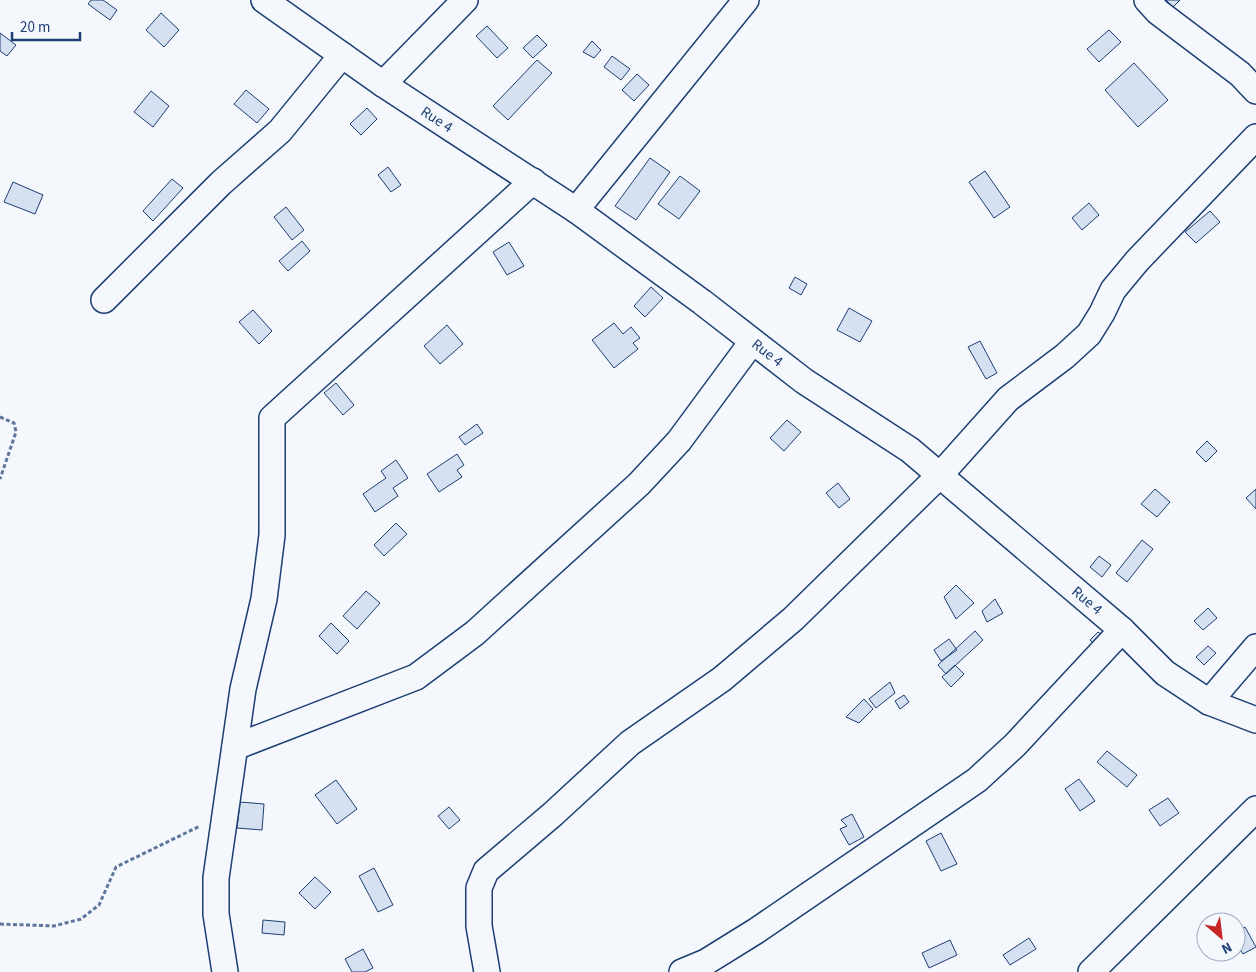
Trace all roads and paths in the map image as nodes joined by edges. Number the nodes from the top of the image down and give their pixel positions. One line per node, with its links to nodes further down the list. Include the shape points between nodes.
1 (264, 0): 5 (street, Rue 4)
2 (465, 0): 6 (street)
3 (746, 0): 10 (street)
4 (1147, 0): 7 (street, via 1158,12 1240,74)
5 (342, 55): 6 (street, Rue 4); 11 (street, via 280,131 221,183)
6 (383, 84): 9 (street, Rue 4)
7 (1256, 91)
8 (1256, 137): 14 (street, via 1137,261 1113,290 1089,334 1008,400)
9 (532, 181): 10 (street, Rue 4); 20 (street, via 272,418 272,535 264,599 243,689)
10 (576, 210): 12 (street, Rue 4)
11 (104, 300)
12 (752, 342): 14 (street, Rue 4); 20 (street, via 679,441 640,484 475,633 416,677)
13 (0, 417): 15 (path, via 14,423 16,432)
14 (941, 474): 16 (street, Rue 4); 26 (street, via 793,619 722,679 630,743 486,871 479,888 479,926)
15 (0, 478)
16 (1122, 630): 18 (street, Rue 4, via 1165,673); 27 (street, via 1015,745 977,780 756,931 706,962)
17 (1256, 647): 18 (street)
18 (1209, 702): 19 (street, Rue 4)
19 (1256, 720)
20 (235, 747): 22 (street)
21 (1256, 809): 24 (street)
22 (225, 815): 23 (path, via 116,867 99,905 81,919 54,926); 25 (street, via 216,878 216,914)
23 (0, 924)
24 (1094, 971)
25 (225, 972)
26 (487, 972)
27 (682, 972)

